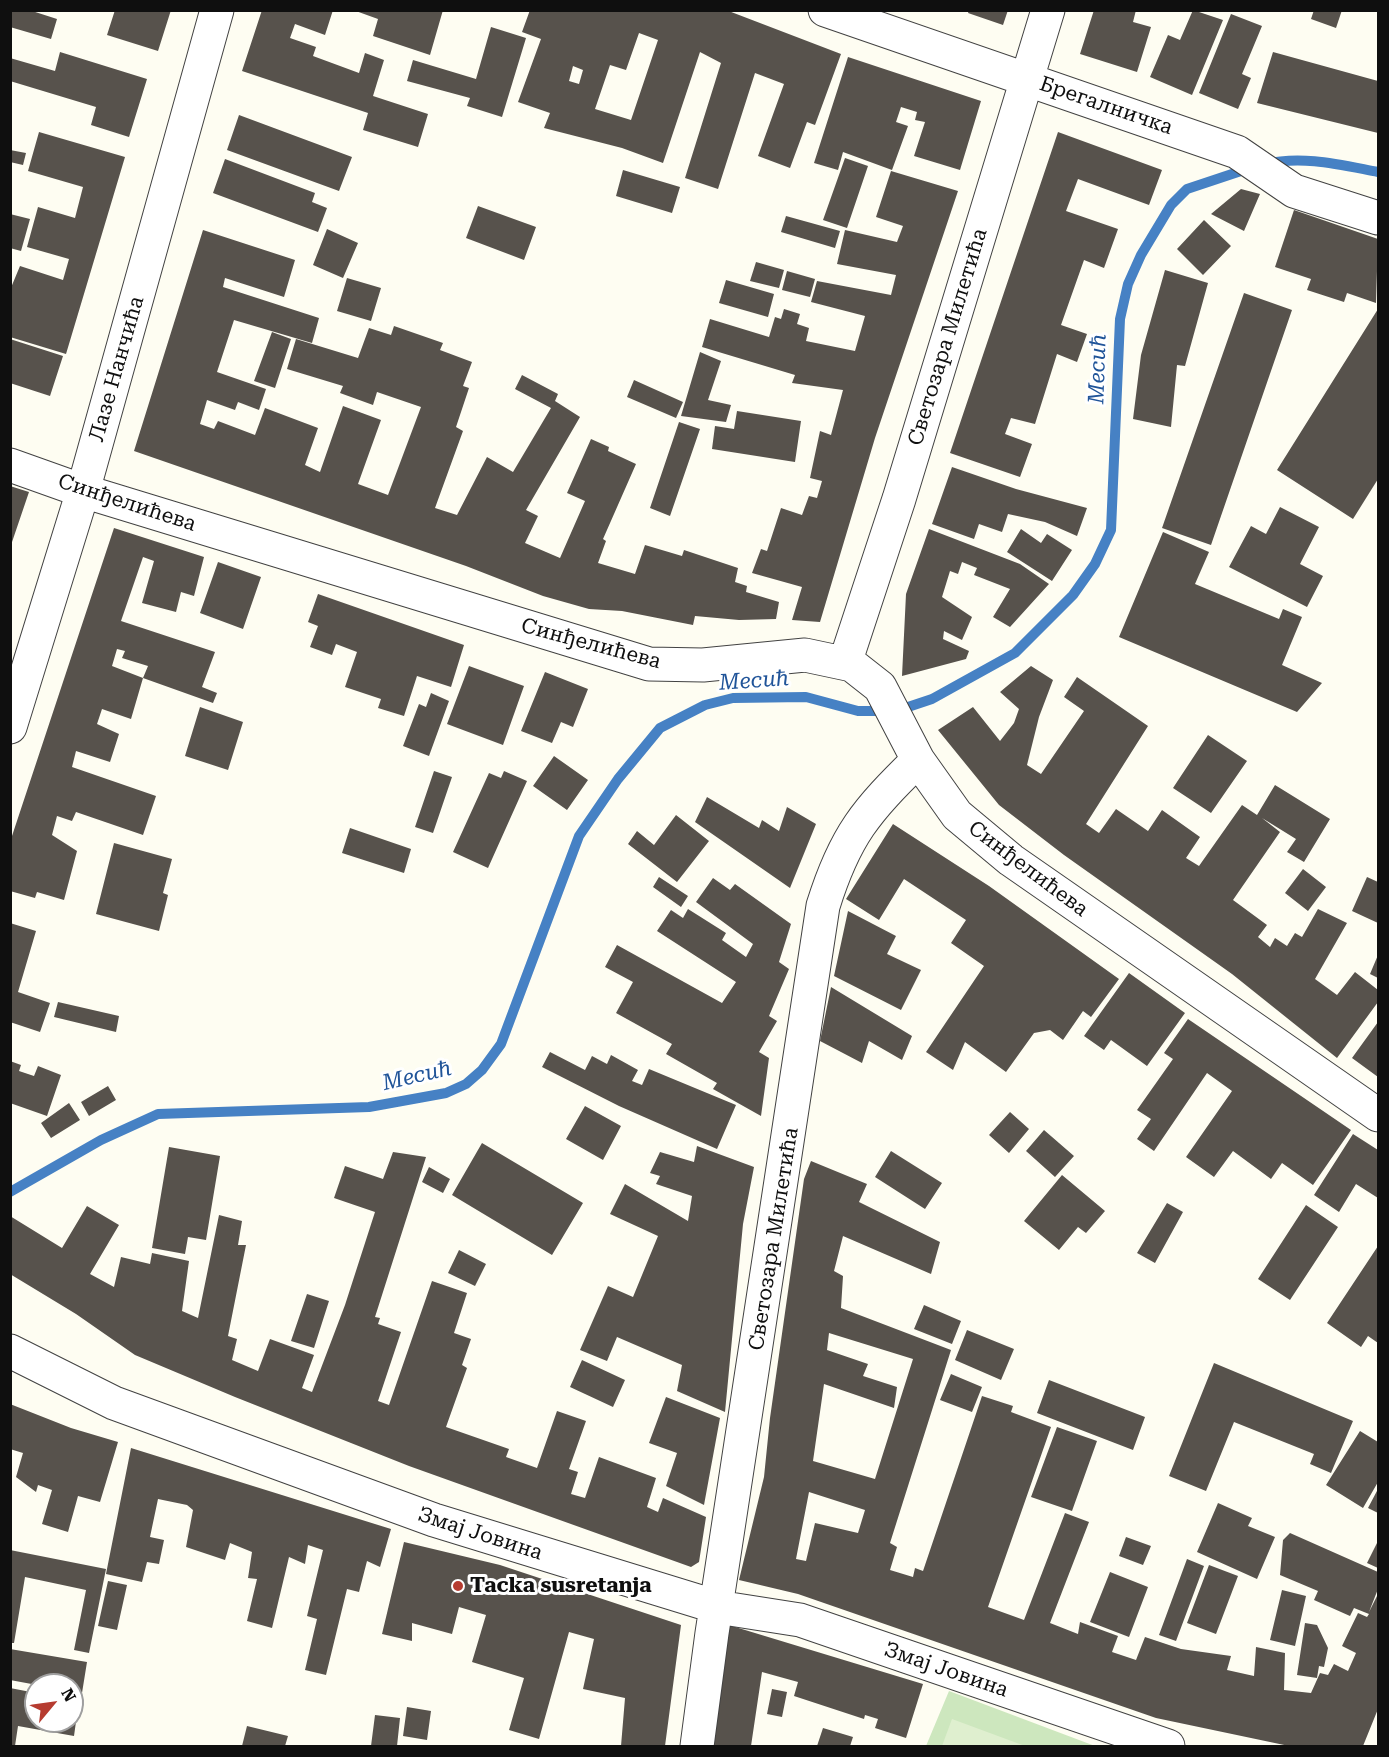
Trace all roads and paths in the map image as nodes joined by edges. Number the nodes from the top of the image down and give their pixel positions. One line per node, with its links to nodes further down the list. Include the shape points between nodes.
1 (217, 10): 7 (street, Лазе Нанчића)
2 (825, 10): 4 (street, Брегалничка)
3 (1048, 10): 4 (street, Светозара Милетића)
4 (1026, 79): 5 (street, Брегалничка, via 1237,152 1294,191); 8 (street, Светозара Милетића, via 899,499)
5 (1378, 218)
6 (10, 465): 7 (street, Синђелићева)
7 (83, 491): 8 (street, Синђелићева, via 649,664 703,664 804,655); 9 (street, Лазе Нанчића)
8 (845, 663): 10 (street, Синђелићева, via 868,675 880,687)
9 (10, 727)
10 (913, 748): 11 (street, Синђелићева, via 957,815 1011,860); 13 (street, Светозара Милетића, via 854,830 832,875 823,906)
11 (1378, 1115)
12 (10, 1351): 13 (street, Змај Јовина, via 114,1403 434,1520)
13 (717, 1607): 14 (street, Светозара Милетића); 15 (street, Змај Јовина, via 800,1620)
14 (698, 1746)
15 (1168, 1746)

